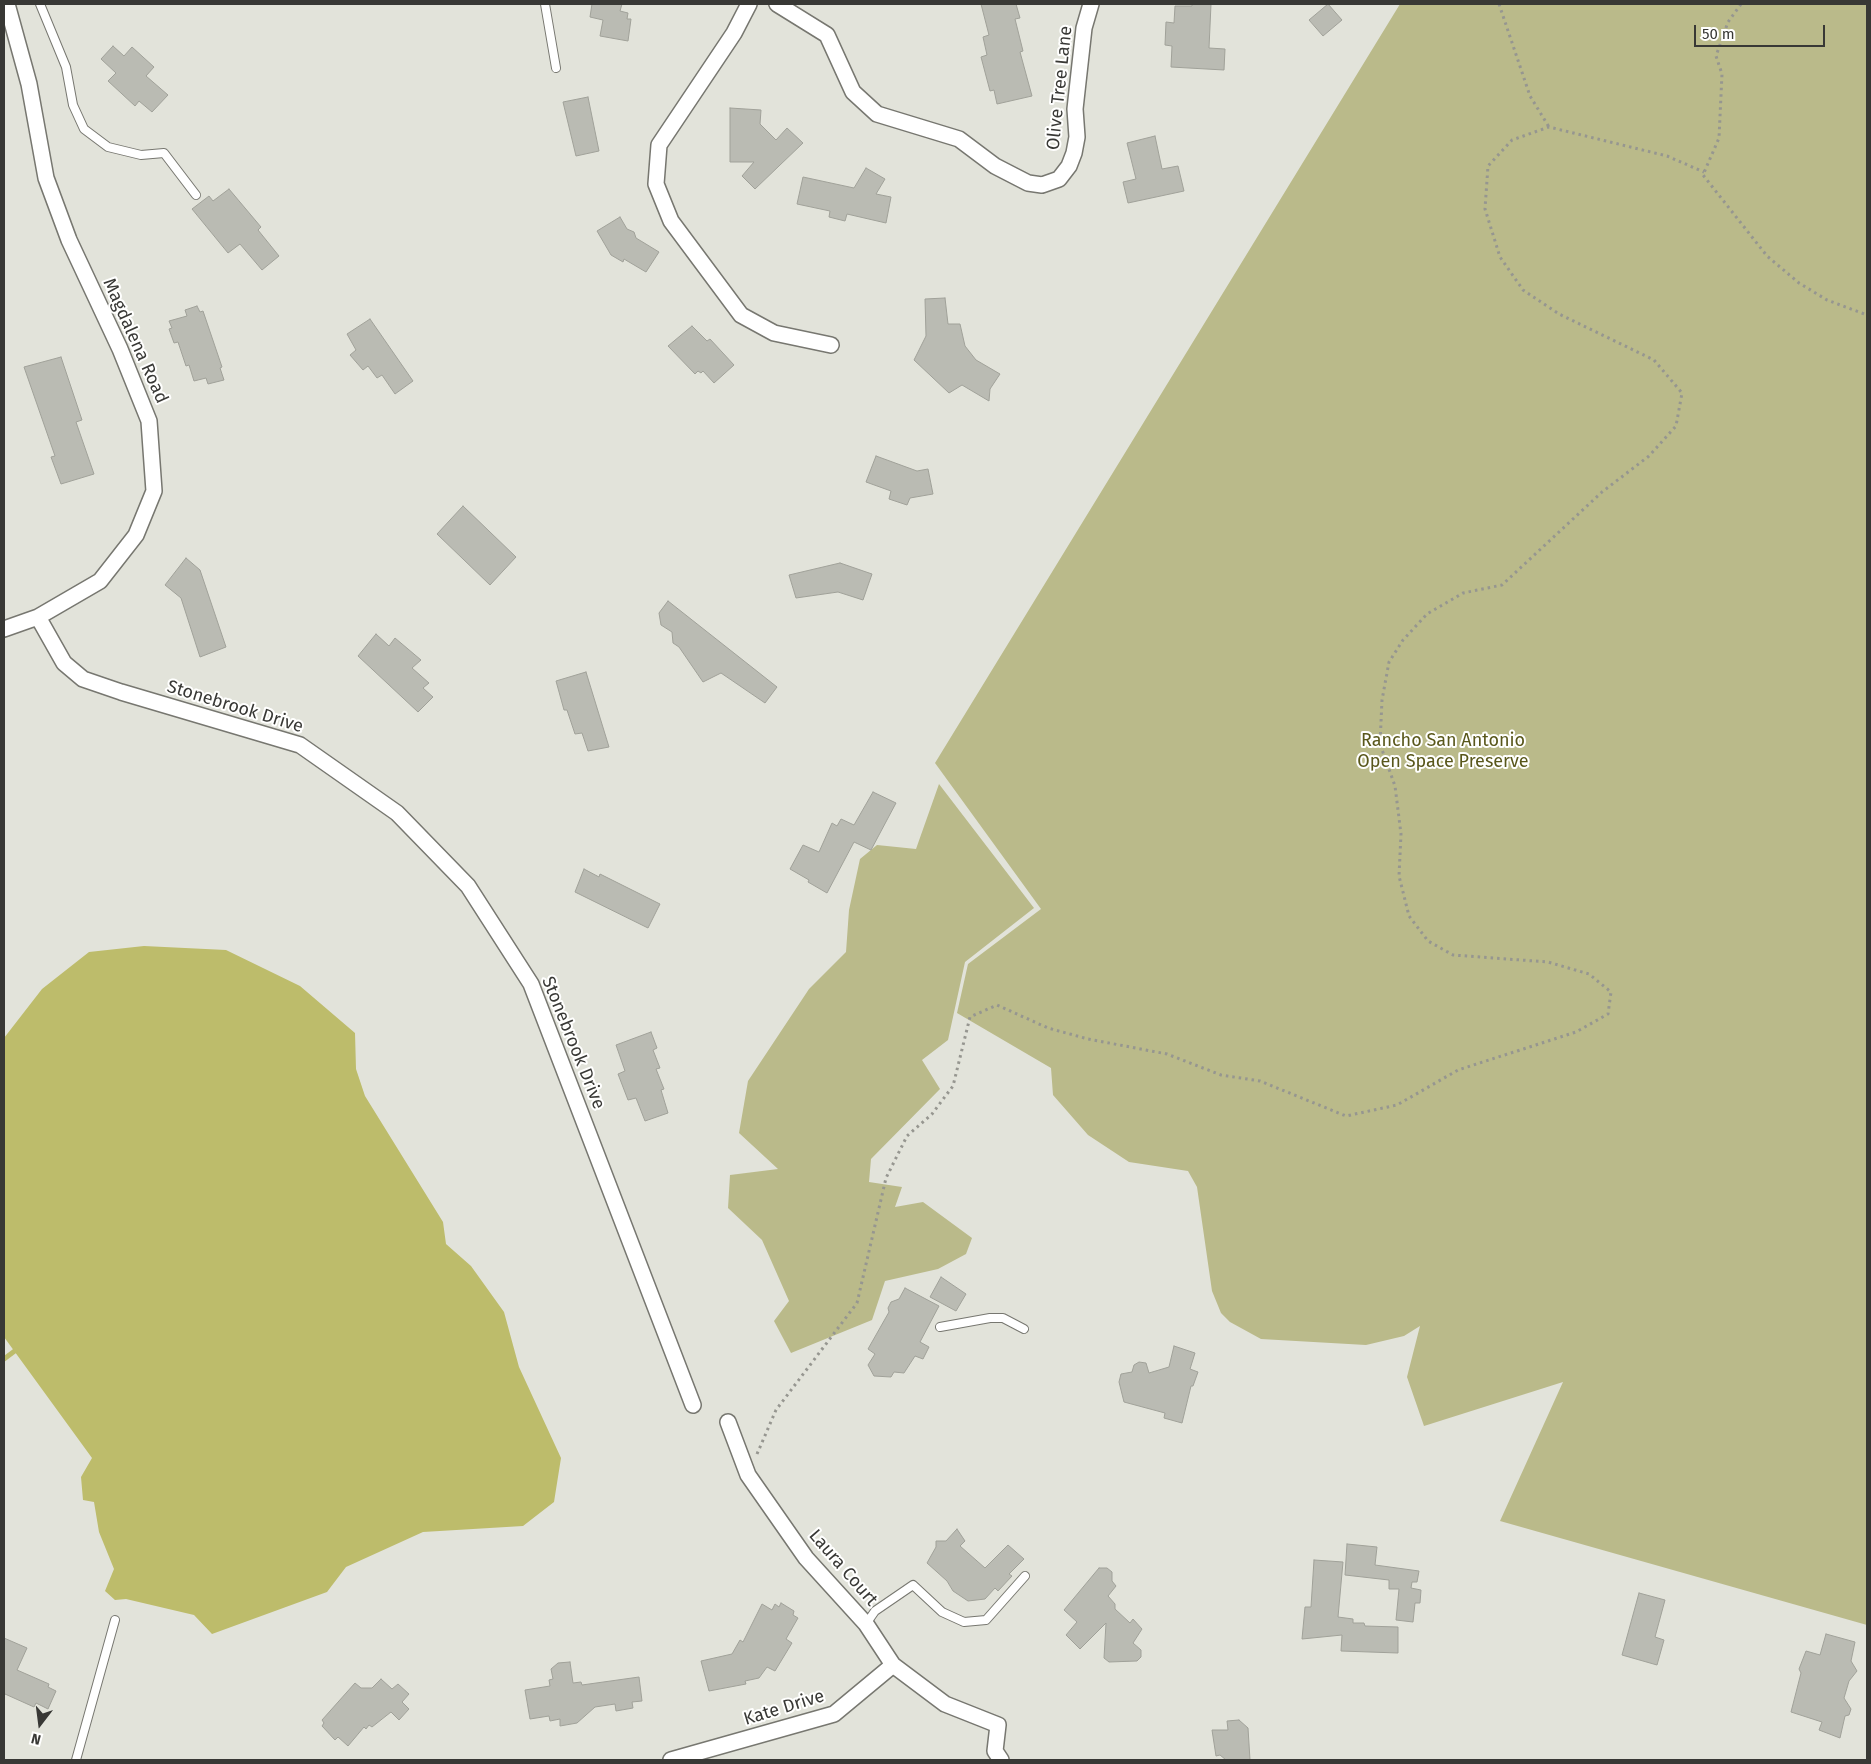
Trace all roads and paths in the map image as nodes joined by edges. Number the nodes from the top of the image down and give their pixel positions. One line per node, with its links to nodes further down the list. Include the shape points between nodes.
1 (7, 4): 15 (street, Magdalena Road, via 30,84 46,178 69,240 120,349 149,421 154,491 136,536 100,581)
2 (40, 4): 12 (lane, via 66,67 73,105 84,129 108,147 141,155 164,153)
3 (545, 4): 9 (lane)
4 (749, 4): 14 (street, via 734,33 658,145 656,184 671,221 741,315 774,333)
5 (778, 4): 6 (street, Olive Tree Lane, via 827,35 853,92 877,114 959,140 994,166 1028,183 1042,185 1058,179 1069,166 1074,153 1077,137 1075,109 1084,28)
6 (1091, 4)
7 (1499, 4): 10 (path, via 1530,96)
8 (1741, 4): 11 (path, via 1728,22 1716,56 1722,74 1719,138)
9 (556, 68)
10 (1548, 127): 11 (path, via 1667,156); 21 (path, via 1512,140 1488,166 1485,208 1500,257 1524,290 1559,314 1654,360 1682,393 1676,426 1649,456 1602,492 1502,585 1463,593 1427,614 1403,640 1390,662 1382,700 1380,744 1395,786 1401,834 1400,876 1407,908 1409,916 1428,941 1453,955 1548,962 1589,974 1611,992 1608,1014 1576,1032 1458,1070 1397,1105 1346,1116 1260,1081 1221,1075 1167,1054 1048,1028 997,1005 970,1017 954,1086 932,1114 907,1136 886,1178 857,1303 776,1410)
11 (1704, 172): 13 (path, via 1703,175 1767,256 1799,283 1827,300)
12 (196, 195)
13 (1867, 315)
14 (831, 345)
15 (38, 617): 16 (street, Magdalena Road); 19 (street, Stonebrook Drive, via 64,663 83,679 300,745 397,813 468,886 531,984)
16 (4, 629)
17 (940, 1327): 18 (lane, via 1004,1318)
18 (1024, 1329)
19 (693, 1405)
20 (728, 1422): 21 (street, Laura Court)
21 (748, 1475): 24 (street, Laura Court, via 806,1558)
22 (1025, 1576): 24 (lane, via 986,1620 964,1622 942,1612 913,1585 875,1611)
23 (115, 1620): 27 (lane)
24 (866, 1624): 25 (street, Laura Court)
25 (893, 1665): 26 (street, Laura Court, via 945,1704 998,1725); 28 (street, Kate Drive, via 834,1714)
26 (996, 1757)
27 (76, 1760)
28 (671, 1760)

